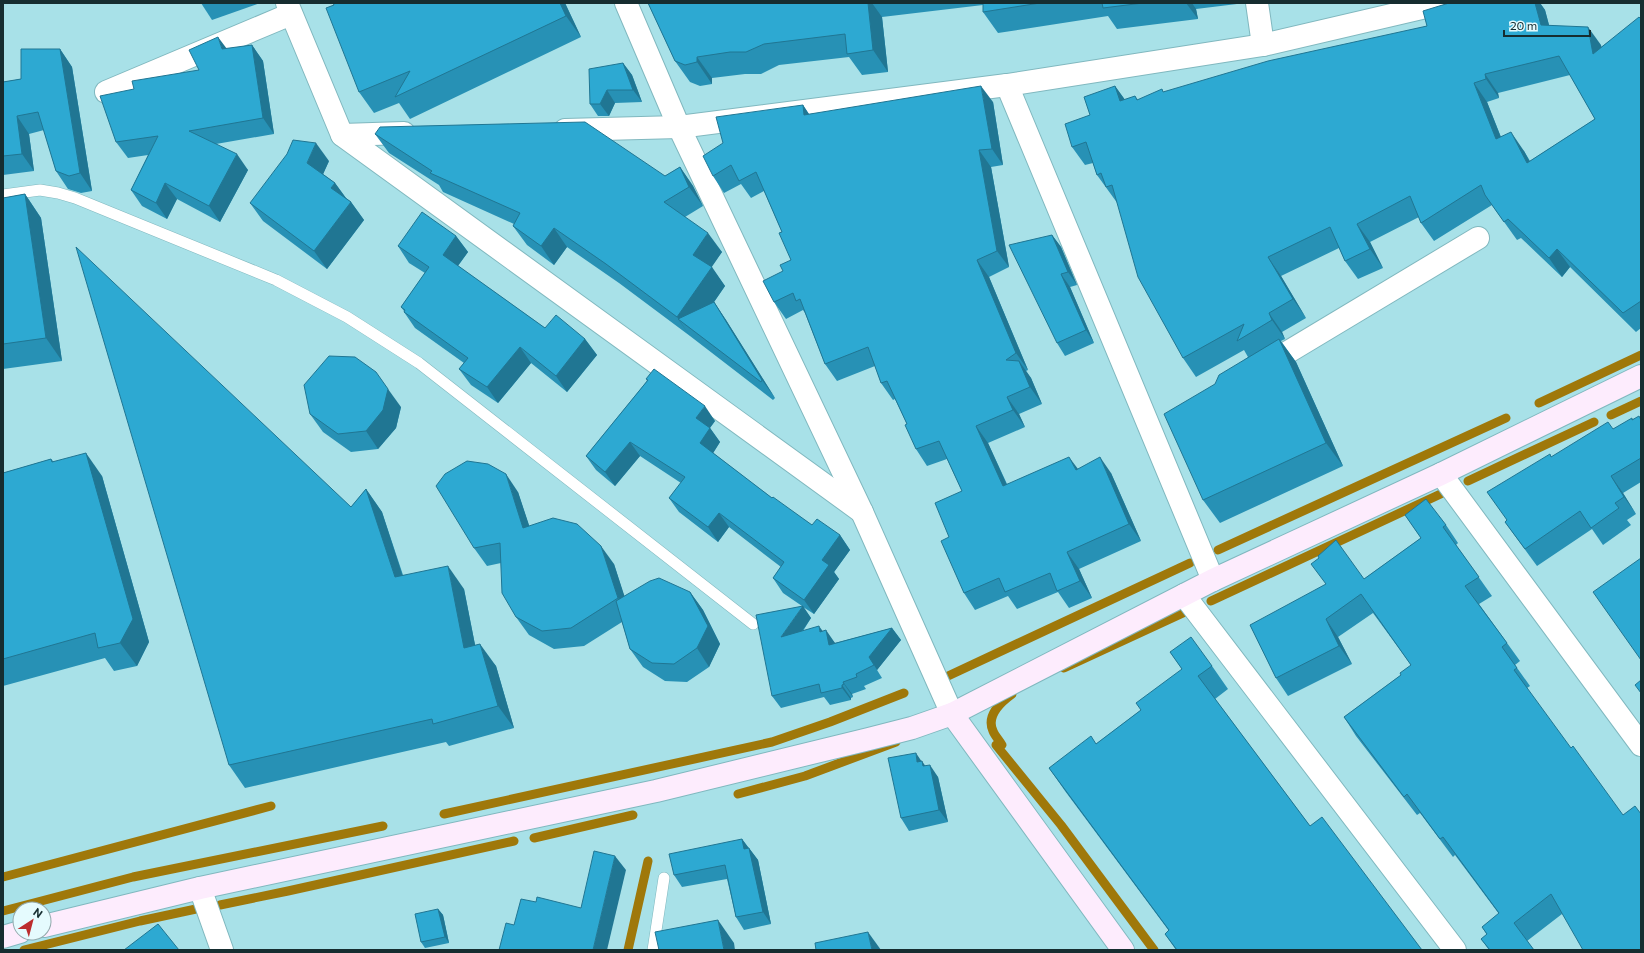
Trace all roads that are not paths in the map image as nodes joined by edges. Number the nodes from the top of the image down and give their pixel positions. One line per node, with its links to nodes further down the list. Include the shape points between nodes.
1 (626, 3): 8 (street)
2 (1258, 3): 5 (street)
3 (1443, 3): 5 (street)
4 (289, 8): 7 (street); 11 (street)
5 (1263, 45): 6 (street)
6 (1007, 85): 8 (street); 17 (street)
7 (106, 92)
8 (679, 127): 9 (street); 19 (street)
9 (546, 130)
10 (421, 133): 11 (street)
11 (342, 135): 19 (street)
12 (3, 195): 22 (lane, via 40,190 75,198 276,280 347,317 420,363)
13 (1478, 238): 14 (street)
14 (1247, 376)
15 (1641, 376): 18 (main road)
16 (1172, 421): 17 (street)
17 (1152, 433): 20 (street)
18 (1441, 474): 20 (main road); 24 (street)
19 (862, 512): 23 (street)
20 (1213, 580): 21 (main road)
21 (1184, 595): 23 (main road); 31 (street)
22 (753, 624)
23 (952, 714): 26 (main road, via 912,728 664,790); 30 (main road)
24 (1641, 745)
25 (664, 878): 29 (lane)
26 (200, 888): 27 (main road); 28 (street)
27 (52, 924)
28 (222, 950)
29 (653, 950)
30 (1123, 950)
31 (1455, 950)

